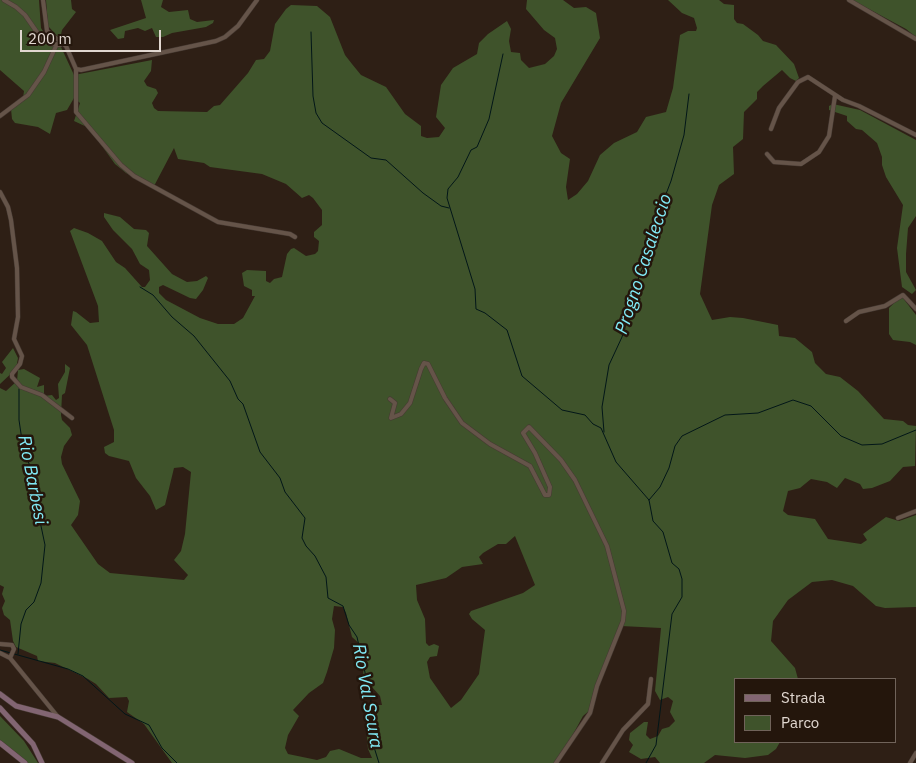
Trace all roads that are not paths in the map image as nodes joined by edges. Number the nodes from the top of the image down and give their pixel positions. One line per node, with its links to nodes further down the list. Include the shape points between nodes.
1 (4, 0): 6 (street, via 25,15 41,38)
2 (43, 0): 6 (street, via 47,31)
3 (257, 0): 7 (street, via 238,26 216,41)
4 (849, 0): 5 (street)
5 (916, 39)
6 (60, 44): 7 (street, via 69,50); 9 (street, via 28,95)
7 (76, 69): 14 (street, via 76,112 134,176 218,222)
8 (835, 96): 10 (street, via 808,77 803,78 779,108); 11 (street); 12 (street, via 828,136 820,152 800,164 774,162)
9 (0, 116)
10 (771, 129)
11 (916, 135)
12 (767, 154)
13 (0, 192): 18 (street, via 11,220 18,277 18,317 14,339 22,356 12,377 21,387 42,395)
14 (295, 237)
15 (916, 309): 16 (street, via 902,296 885,306 859,312)
16 (846, 321)
17 (390, 399): 33 (street, via 395,404 391,418 401,414 410,403 421,369 424,363 428,364 462,423 490,444 530,466 545,495 549,495 550,487 523,433 529,426 575,480 603,538 624,611 623,621 597,686 590,713)
18 (72, 418)
19 (916, 511): 20 (street)
20 (898, 518)
21 (0, 644): 23 (street, via 12,645)
22 (0, 653): 23 (street)
23 (11, 657): 27 (street)
24 (651, 679): 34 (street, via 648,704 623,730)
25 (0, 694): 27 (street, via 16,706)
26 (0, 708): 31 (street, via 33,744)
27 (58, 717): 32 (street)
28 (0, 743): 30 (street)
29 (916, 752): 35 (street)
30 (25, 763)
31 (42, 763)
32 (132, 763)
33 (556, 763)
34 (602, 763)
35 (910, 763)

